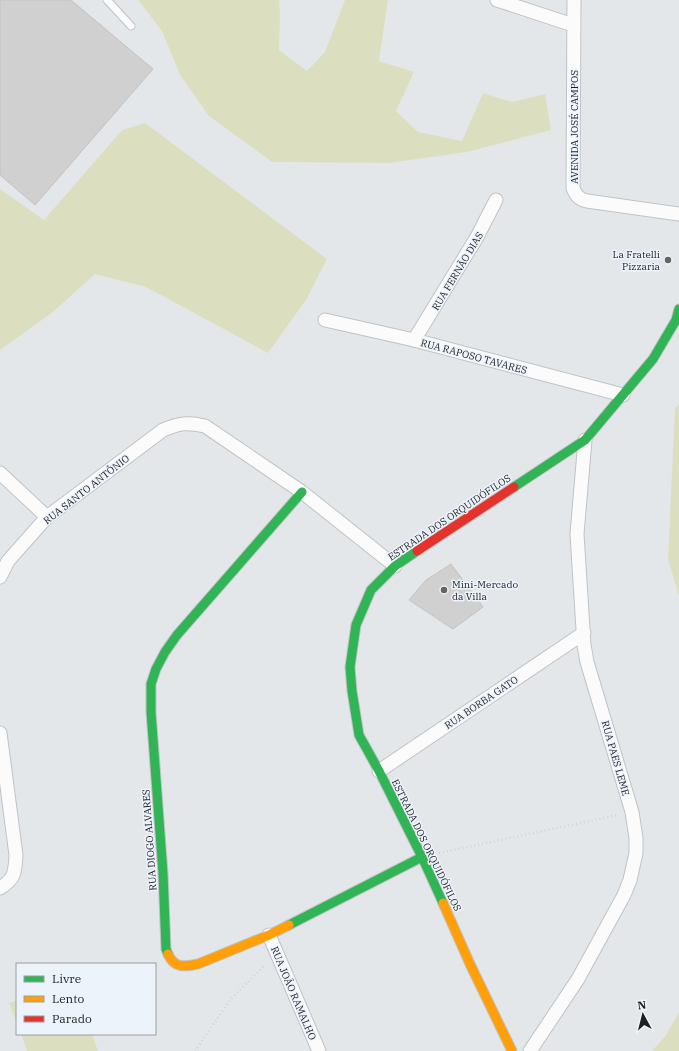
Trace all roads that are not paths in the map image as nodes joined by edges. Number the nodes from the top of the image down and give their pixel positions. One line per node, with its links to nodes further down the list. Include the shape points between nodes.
1 (107, 0): 5 (lane)
2 (497, 0): 4 (street)
3 (574, 0): 4 (street, AVENIDA JOSÉ CAMPOS)
4 (573, 25): 7 (street, AVENIDA JOSÉ CAMPOS, via 576,195 587,201)
5 (131, 26)
6 (496, 200): 10 (street, RUA FERNÃO DIAS, via 474,243)
7 (679, 214)
8 (679, 309): 11 (street, ESTRADA DOS ORQUIDÓFILOS, via 676,320 653,359)
9 (325, 320): 10 (street, RUA RAPOSO TAVARES)
10 (414, 340): 11 (street, RUA RAPOSO TAVARES)
11 (623, 395): 12 (street, ESTRADA DOS ORQUIDÓFILOS)
12 (585, 440): 16 (street, ESTRADA DOS ORQUIDÓFILOS); 18 (street, RUA PAES LEME, via 577,534)
13 (0, 473): 15 (street)
14 (302, 492): 15 (street, RUA SANTO ANTÔNIO, via 205,426 177,424 163,430); 16 (street); 23 (street, RUA DIOGO ALVARES, via 177,635 165,652 151,684 166,949 169,959 176,965 186,967)
15 (47, 517): 17 (street, RUA SANTO ANTÔNIO, via 8,561)
16 (395, 566): 20 (street, ESTRADA DOS ORQUIDÓFILOS, via 371,590 363,607 356,625 350,667 359,735)
17 (0, 577)
18 (584, 633): 20 (street, RUA BORBA GATO); 26 (street, RUA PAES LEME, via 587,662 632,812 636,853 624,895 578,979)
19 (0, 733): 22 (street, via 16,855 15,872 9,882)
20 (379, 771): 21 (street, ESTRADA DOS ORQUIDÓFILOS)
21 (422, 856): 23 (street, RUA DIOGO ALVARES); 25 (street, ESTRADA DOS ORQUIDÓFILOS)
22 (0, 888)
23 (269, 935): 24 (street, RUA JOÃO RAMALHO)
24 (319, 1051)
25 (512, 1051)
26 (530, 1051)

